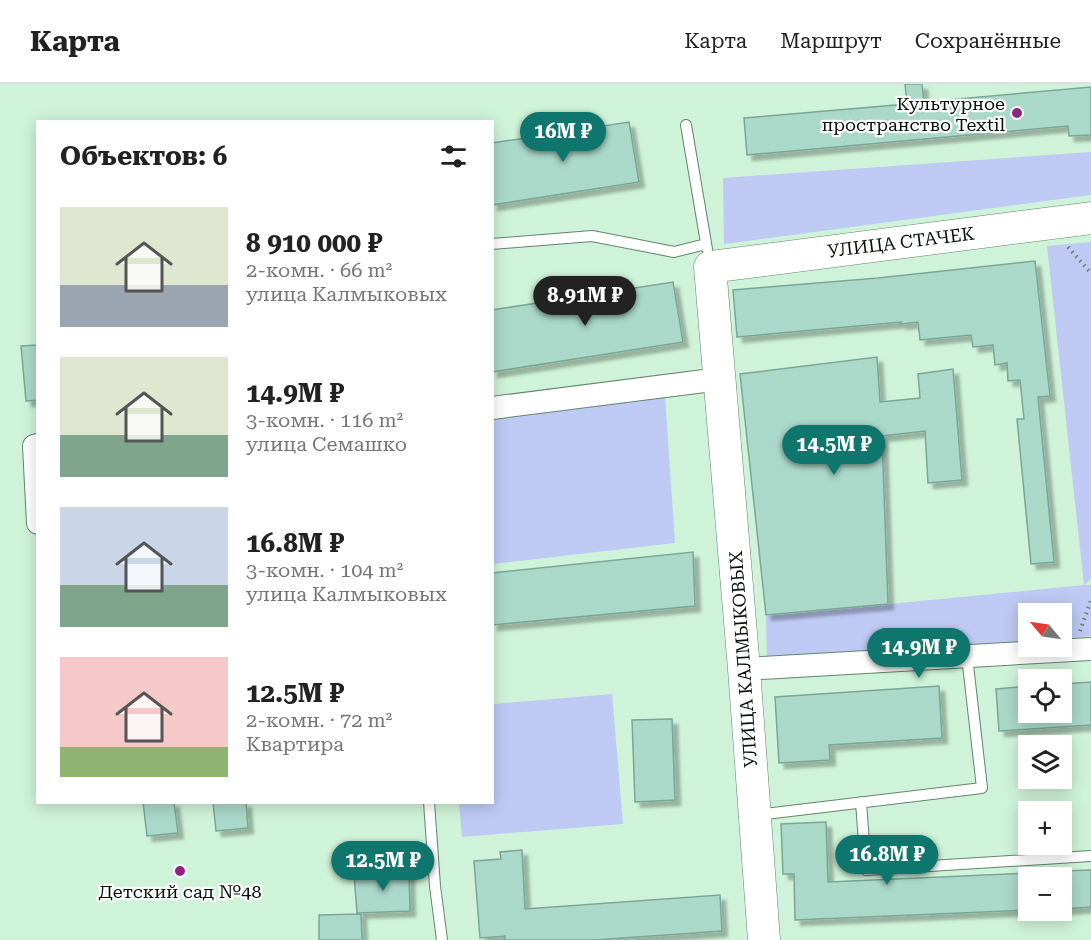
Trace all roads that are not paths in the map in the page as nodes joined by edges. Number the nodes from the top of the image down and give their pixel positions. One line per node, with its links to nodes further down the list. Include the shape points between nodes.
1 (686, 125): 4 (lane)
2 (1091, 218): 4 (street, УЛИЦА СТАЧЕК)
3 (494, 244): 4 (lane, via 592,236)
4 (708, 256): 5 (street, УЛИЦА КАЛМЫКОВЫХ)
5 (720, 379): 6 (street); 11 (street, УЛИЦА КАЛМЫКОВЫХ)
6 (494, 408)
7 (36, 446): 8 (street)
8 (36, 484)
9 (1082, 649): 10 (street)
10 (968, 656): 11 (street); 12 (lane, via 982,788)
11 (744, 669): 14 (street, УЛИЦА КАЛМЫКОВЫХ)
12 (861, 802): 14 (lane); 15 (lane, via 866,870)
13 (429, 804): 16 (lane)
14 (755, 815): 17 (street, УЛИЦА КАЛМЫКОВЫХ)
15 (1091, 856)
16 (442, 940)
17 (764, 940)

